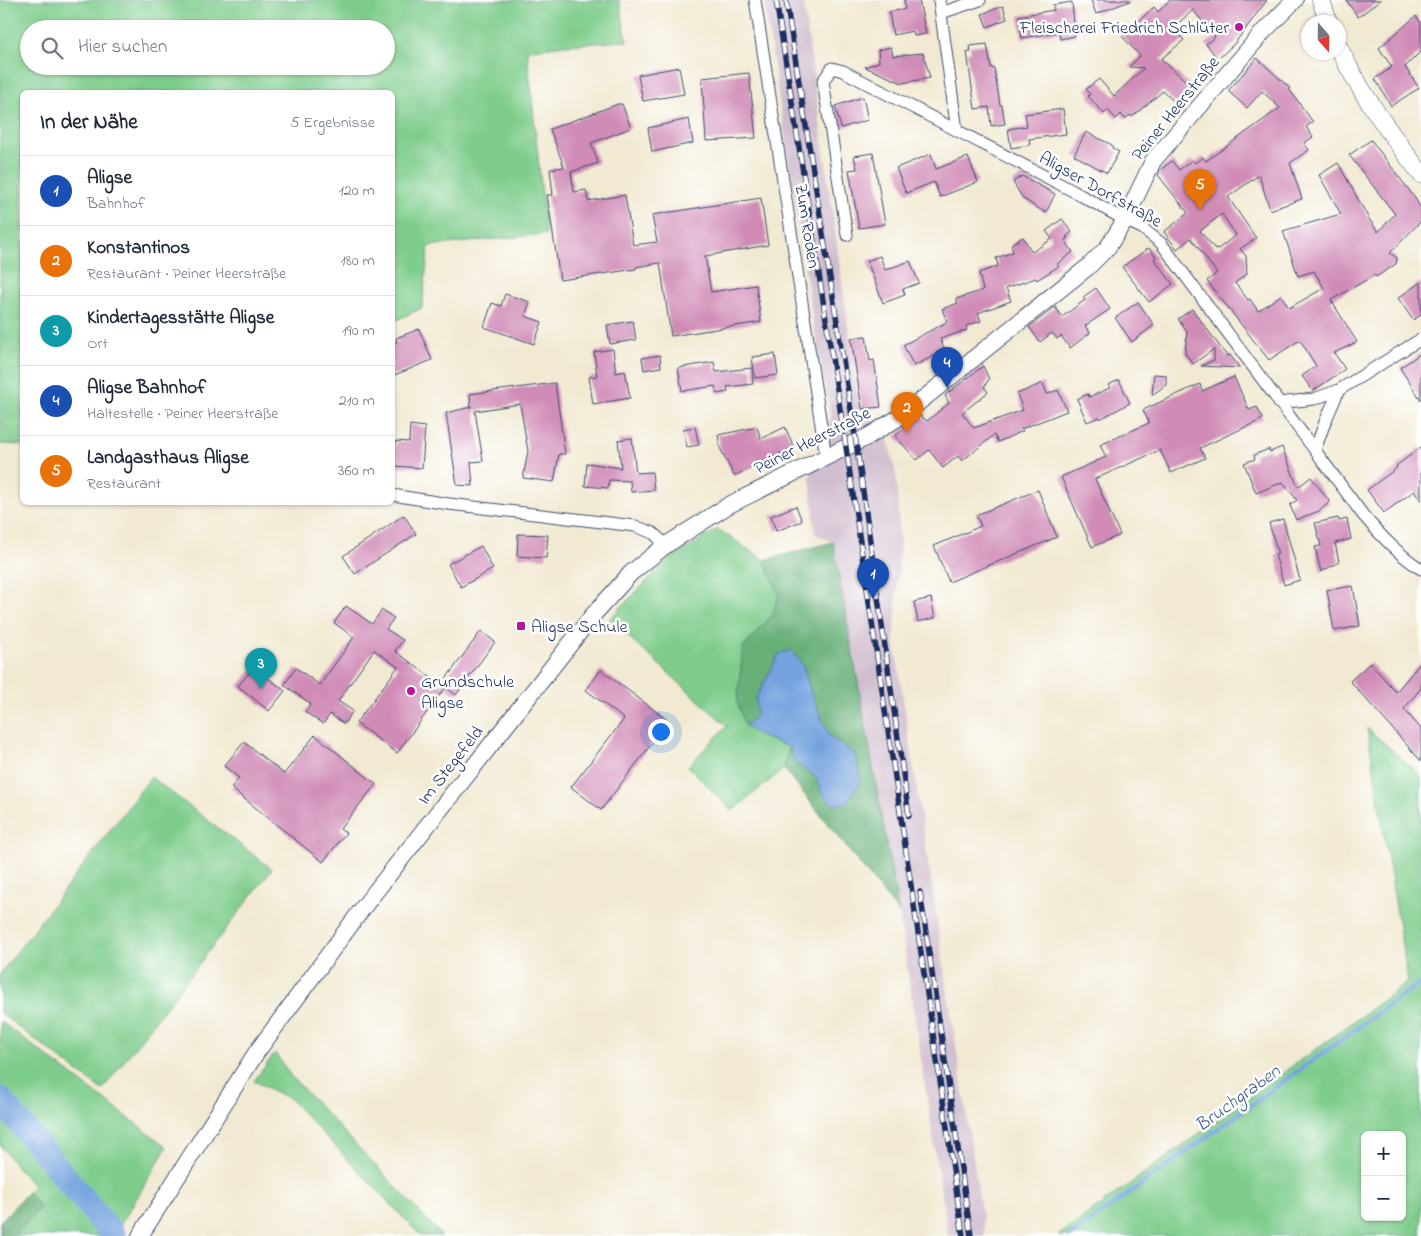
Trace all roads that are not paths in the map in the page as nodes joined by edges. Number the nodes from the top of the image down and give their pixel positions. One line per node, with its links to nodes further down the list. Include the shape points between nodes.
1 (755, 0): 17 (street, Zum Roden)
2 (939, 0): 6 (street)
3 (980, 0): 6 (street)
4 (1295, 0): 11 (street, Peiner Heerstraße, via 1264,31 1153,160)
5 (1321, 0): 7 (main road)
6 (941, 13): 9 (street)
7 (1326, 15)
8 (1344, 60): 10 (main road, via 1375,113)
9 (957, 131): 11 (street, Aligser Dorfstraße); 12 (street, Aligser Dorfstraße, via 832,68 823,82)
10 (1421, 174)
11 (1125, 220): 15 (street, Aligser Dorfstraße, via 1161,243); 17 (street, Peiner Heerstraße, via 1108,246 1088,267 912,409 867,437)
12 (847, 235)
13 (1421, 339): 14 (street)
14 (1339, 390): 15 (street, via 1314,399); 16 (street)
15 (1279, 403): 16 (street, Aligser Dorfstraße)
16 (1315, 450): 20 (street, Aligser Dorfstraße, via 1387,543)
17 (826, 457): 19 (street, Peiner Heerstraße, via 729,505)
18 (395, 495): 19 (street, via 636,526 653,533)
19 (666, 545): 21 (street, Im Stegefeld, via 631,574 593,615 368,901 256,1053)
20 (1421, 569)
21 (140, 1236)

